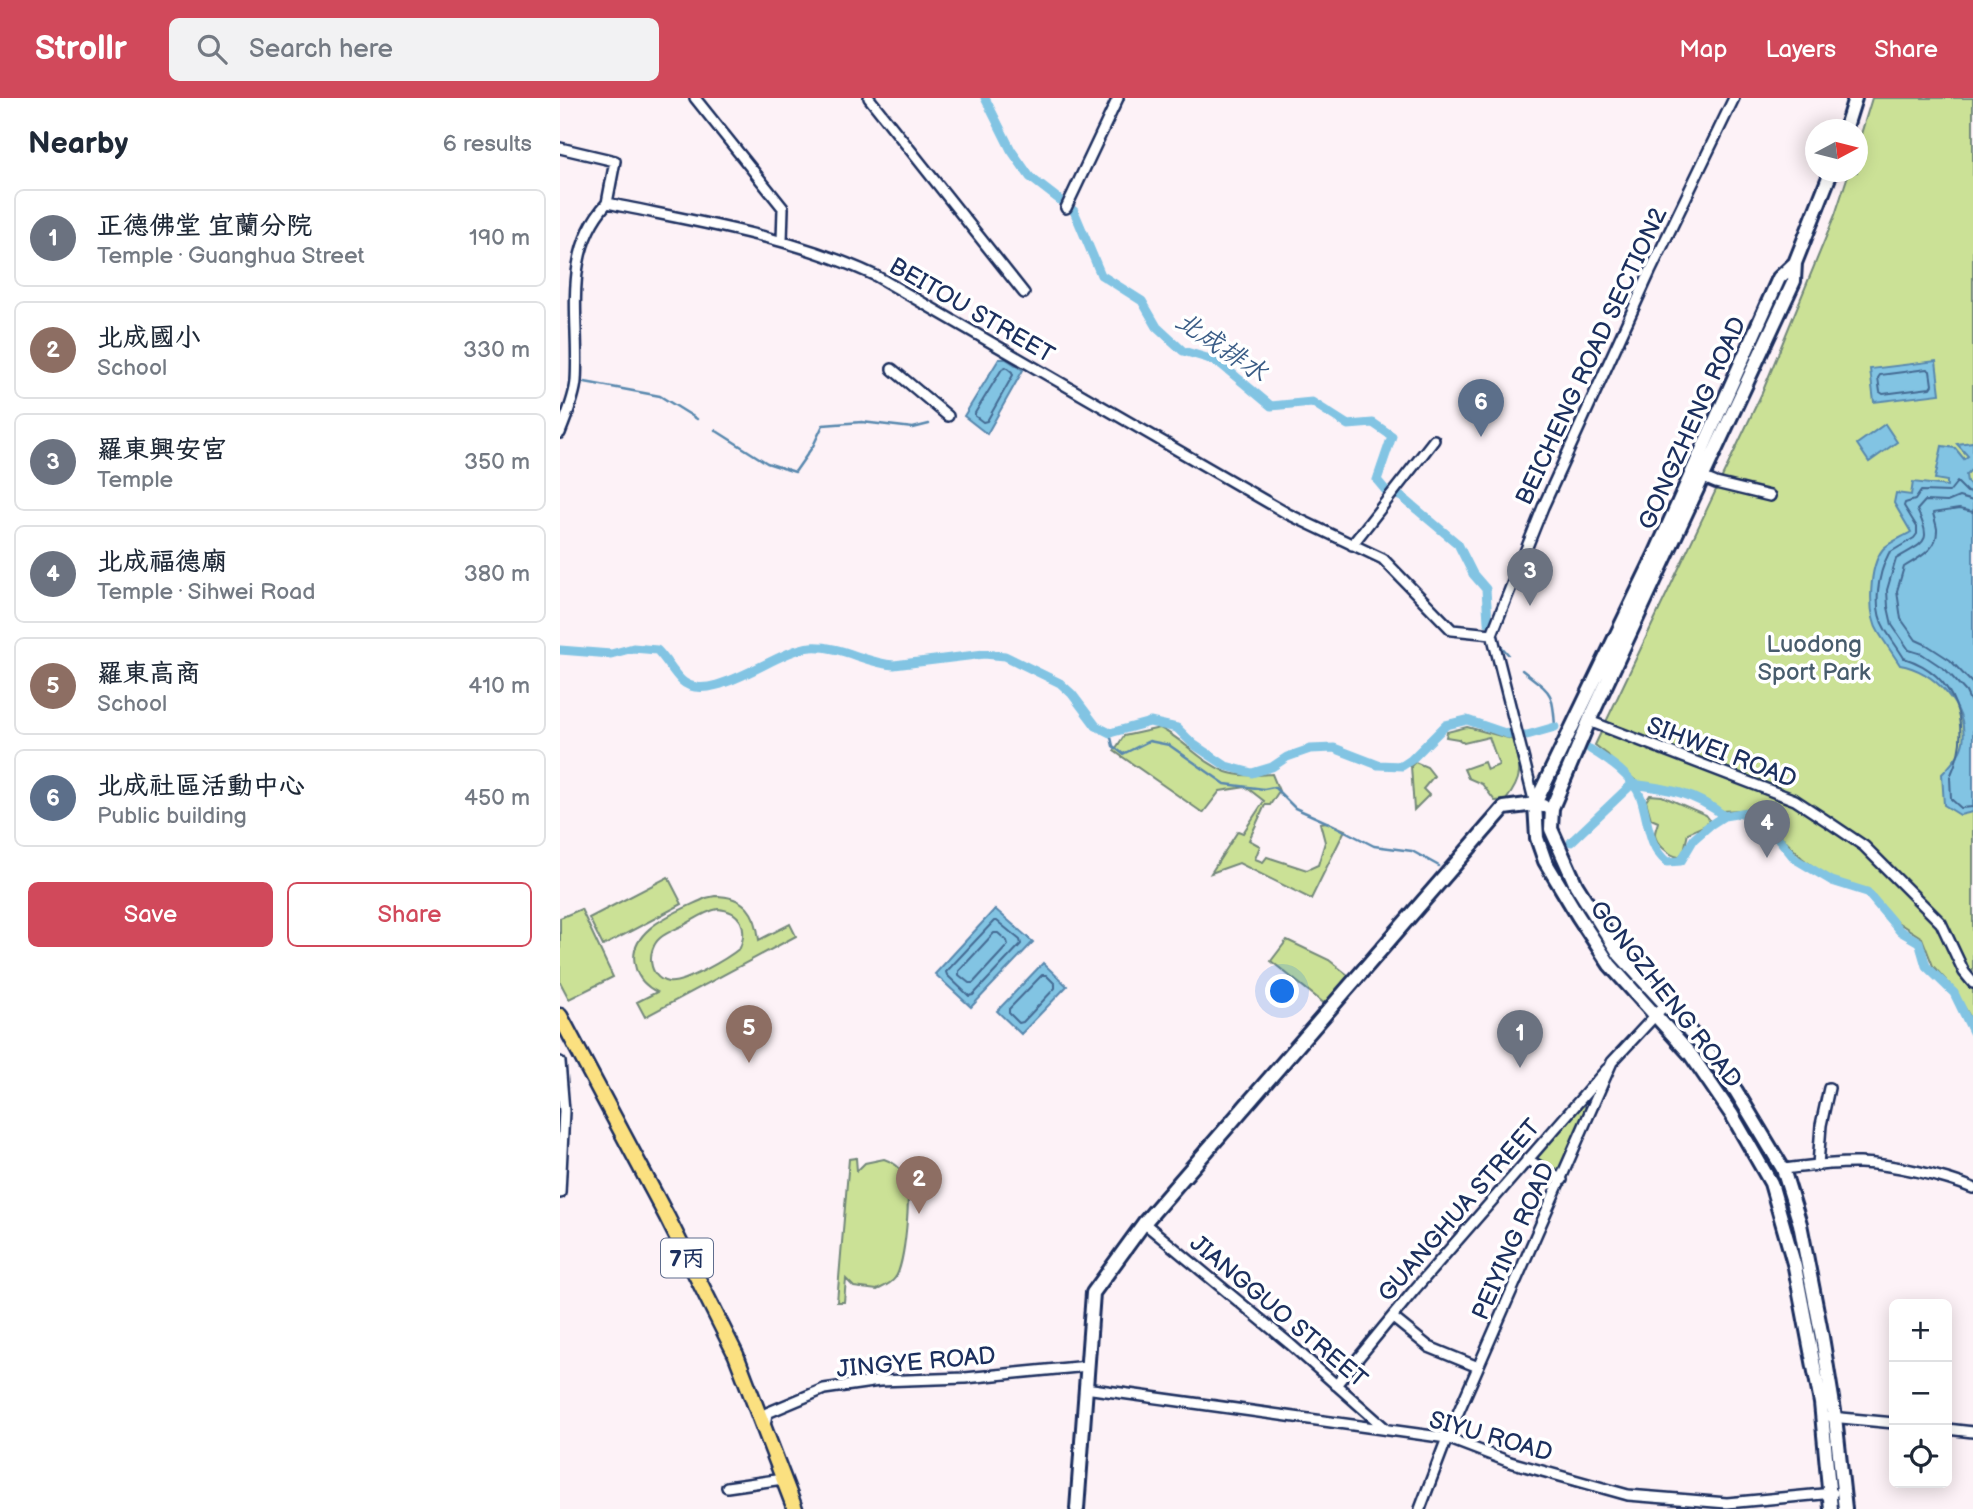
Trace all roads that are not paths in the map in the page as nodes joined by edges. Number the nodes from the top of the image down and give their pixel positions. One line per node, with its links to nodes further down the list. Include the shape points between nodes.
1 (695, 98): 11 (street, via 783,208)
2 (869, 98): 12 (street)
3 (1118, 98): 10 (street)
4 (1734, 98): 20 (street, BEICHENG ROAD SECTION2, via 1543,507)
5 (1855, 98): 6 (street)
6 (1848, 119)
7 (560, 148): 9 (street, via 615,161)
8 (1827, 182): 17 (street, GONGZHENG ROAD, via 1795,263 1794,281)
9 (607, 203): 11 (street, BEITOU STREET); 15 (street, via 596,215 578,257 576,384)
10 (1068, 204)
11 (782, 241): 19 (street, BEITOU STREET, via 876,276 1288,514)
12 (1024, 293)
13 (892, 369): 14 (street)
14 (948, 416)
15 (560, 433)
16 (1434, 440): 19 (street)
17 (1697, 475): 18 (street); 21 (street, GONGZHENG ROAD)
18 (1770, 496)
19 (1352, 545): 20 (street, BEITOU STREET, via 1382,559 1452,630)
20 (1492, 634): 22 (street)
21 (1583, 719): 22 (street, GONGZHENG ROAD); 23 (street, GONGZHENG ROAD); 24 (street, SIHWEI ROAD, via 1795,800 1828,821 1864,846 1941,923)
22 (1535, 804): 23 (street); 27 (street, GONGZHENG ROAD, via 1536,838 1545,861 1611,965); 37 (street, via 1504,808)
23 (1552, 808): 25 (street, GONGZHENG ROAD, via 1551,829 1576,885 1620,955)
24 (1973, 983)
25 (1665, 1005): 27 (street, PEIYING ROAD); 33 (street, GONGZHENG ROAD, via 1736,1091)
26 (560, 1016): 45 (main road, 7丙, via 667,1217 736,1356)
27 (1656, 1016): 29 (street, PEIYING ROAD); 43 (street, GONGZHENG ROAD, via 1698,1065 1771,1183)
28 (560, 1062): 36 (street, via 564,1111)
29 (1612, 1062): 31 (street, GUANGHUA STREET); 34 (street, PEIYING ROAD)
30 (1829, 1088): 32 (street)
31 (1527, 1159): 34 (street); 38 (street, GUANGHUA STREET)
32 (1818, 1165): 33 (street); 35 (street, via 1862,1163)
33 (1783, 1169): 43 (street, GONGZHENG ROAD, via 1800,1224)
34 (1562, 1180): 40 (street, PEIYING ROAD)
35 (1973, 1188)
36 (560, 1193)
37 (1144, 1223): 39 (street, via 1093,1293); 41 (street, JIANGGUO STREET)
38 (1392, 1317): 40 (street, via 1429,1347); 41 (street, GUANGHUA STREET)
39 (1088, 1366): 42 (street); 45 (street, JINGYE ROAD, via 824,1389 767,1413)
40 (1478, 1367): 49 (street, PEIYING ROAD)
41 (1336, 1385): 46 (street, JIANGGUO STREET)
42 (1085, 1388): 46 (street, SIYU ROAD); 54 (street)
43 (1829, 1417): 44 (street); 52 (street, GONGZHENG ROAD)
44 (1889, 1423)
45 (765, 1428): 50 (main road, 7丙)
46 (1387, 1430): 49 (street, SIYU ROAD)
47 (1952, 1430): 48 (street)
48 (1973, 1432)
49 (1447, 1438): 52 (street, SIYU ROAD, via 1510,1462 1628,1495 1727,1503); 55 (street, PEIYING ROAD)
50 (783, 1479): 51 (street); 53 (main road, 7丙)
51 (727, 1487)
52 (1837, 1493): 56 (street, GONGZHENG ROAD); 57 (street, GONGZHENG ROAD)
53 (795, 1509)
54 (1077, 1509)
55 (1420, 1509)
56 (1831, 1509)
57 (1845, 1509)

